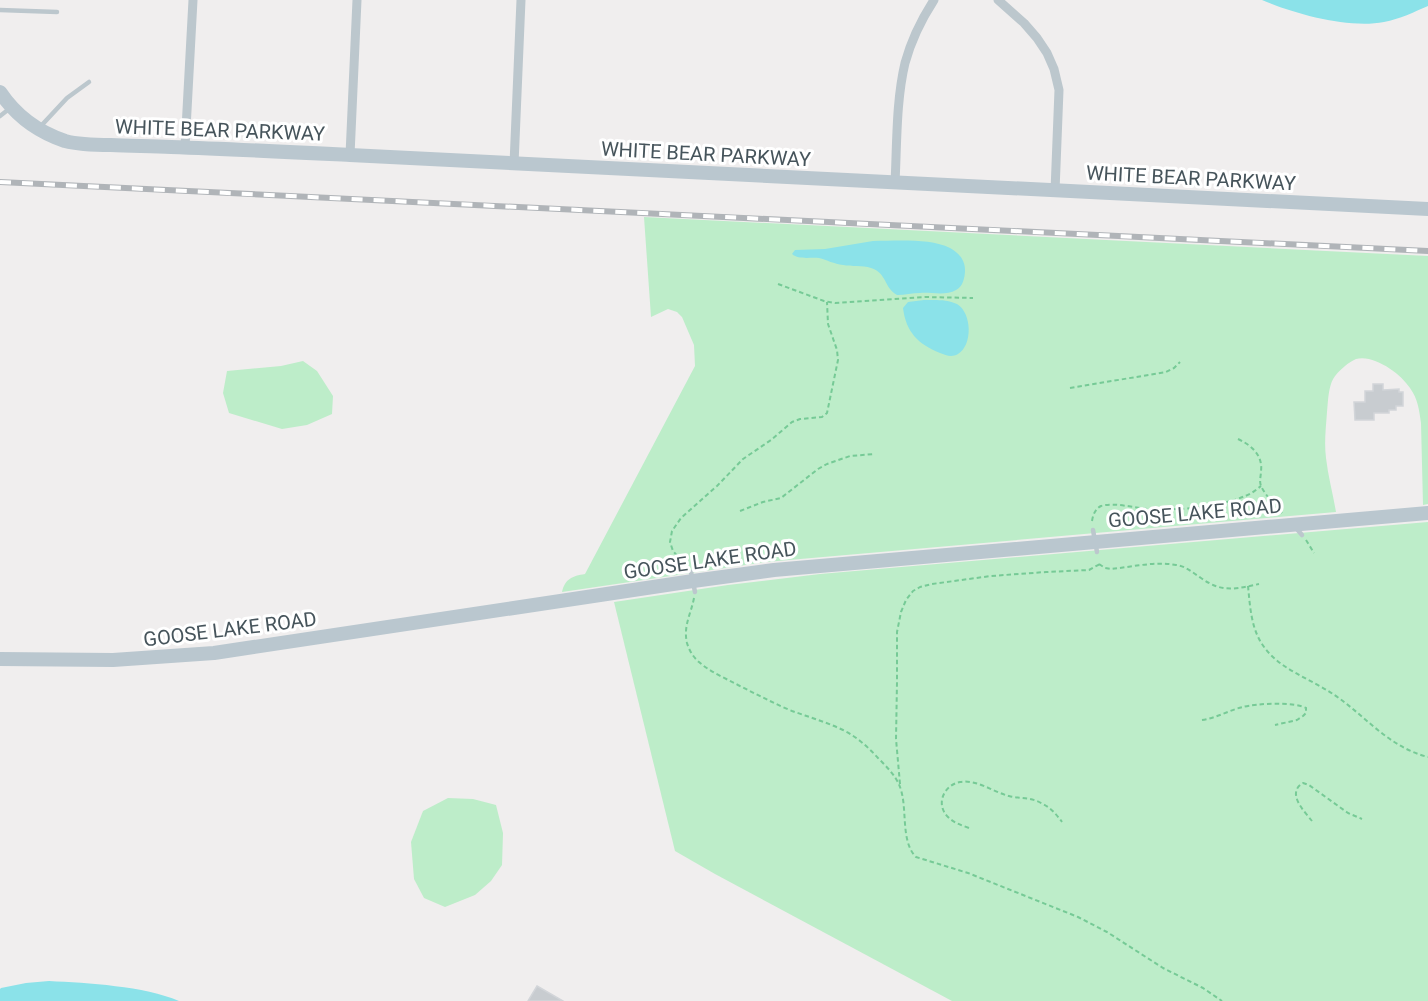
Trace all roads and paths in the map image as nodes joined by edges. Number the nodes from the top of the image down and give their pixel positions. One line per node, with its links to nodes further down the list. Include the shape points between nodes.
1 (192, 0): 12 (street)
2 (357, 0): 13 (street)
3 (521, 0): 14 (street)
4 (934, 0): 15 (street, via 905,63 900,89)
5 (998, 0): 16 (street, via 1037,38 1054,69 1059,90)
6 (0, 10): 7 (lane)
7 (57, 12)
8 (89, 82): 11 (lane, via 67,98)
9 (0, 92): 10 (street, WHITE BEAR PARKWAY)
10 (6, 111): 11 (street, WHITE BEAR PARKWAY)
11 (38, 129): 12 (street, WHITE BEAR PARKWAY, via 87,144)
12 (185, 147): 13 (street, WHITE BEAR PARKWAY)
13 (350, 155): 14 (street, WHITE BEAR PARKWAY)
14 (514, 164): 15 (street, WHITE BEAR PARKWAY)
15 (896, 183): 16 (street, WHITE BEAR PARKWAY)
16 (1055, 191): 17 (street, WHITE BEAR PARKWAY)
17 (1428, 209)
18 (778, 284): 20 (path)
19 (973, 298): 20 (path, via 934,296)
20 (827, 302): 32 (path, via 828,324 838,360 827,413 792,422 748,455 681,518 671,534 670,545)
21 (1180, 363): 22 (path, via 1166,372)
22 (1070, 388)
23 (1238, 439): 25 (path, via 1251,446 1259,458)
24 (874, 454): 26 (path, via 849,456 827,464 781,498)
25 (1261, 486): 28 (path); 29 (path, via 1237,499 1206,506 1102,506 1093,514)
26 (740, 512)
27 (1428, 513): 28 (street, GOOSE LAKE ROAD)
28 (1293, 525): 29 (street, GOOSE LAKE ROAD); 30 (path)
29 (1095, 541): 31 (path); 32 (street, GOOSE LAKE ROAD, via 814,566)
30 (1314, 553)
31 (1100, 564): 34 (path, via 1111,569 1176,564 1219,588); 39 (path, via 1089,570 932,584 910,595 897,632 896,757)
32 (693, 582): 35 (street, GOOSE LAKE ROAD, via 214,653 113,660); 39 (path, via 694,601 686,632 697,661 773,702 851,735 888,768)
33 (1259, 584): 34 (path)
34 (1248, 586): 38 (path, via 1256,632 1273,657 1332,693 1399,745)
35 (0, 659)
36 (1202, 720): 37 (path, via 1252,705 1306,708 1301,718)
37 (1275, 725)
38 (1428, 757)
39 (901, 790): 44 (path, via 909,843 916,857 977,876 1078,917)
40 (1362, 819): 41 (path, via 1303,783 1297,787 1296,795)
41 (1312, 821)
42 (1062, 822): 43 (path, via 1039,801 1008,796 973,782 959,783 948,787 942,806 950,818)
43 (969, 828)
44 (1222, 1001)

